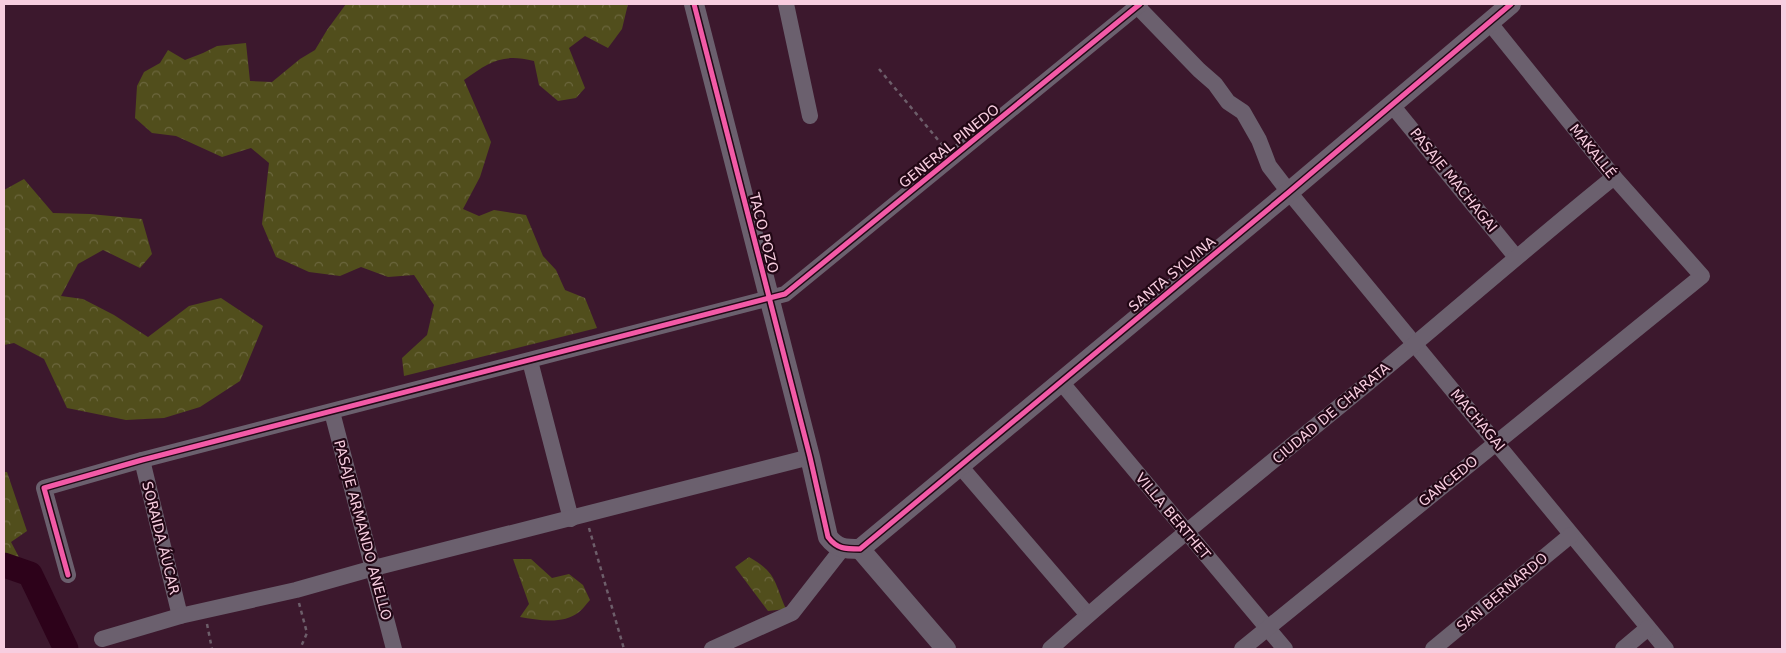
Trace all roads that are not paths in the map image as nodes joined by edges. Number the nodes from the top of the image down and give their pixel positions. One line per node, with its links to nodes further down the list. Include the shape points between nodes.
1 (694, 4): 12 (street, TACO POZO)
2 (786, 4): 7 (street)
3 (1511, 4): 5 (street, SANTA SYLVINA)
4 (1138, 5): 9 (street, MACHAGAI, via 1215,84 1228,102 1243,112 1269,166); 12 (street, GENERAL PINEDO, via 785,294)
5 (1489, 22): 6 (street, SANTA SYLVINA); 8 (street, MAKALLÉ)
6 (1391, 104): 9 (street, SANTA SYLVINA); 10 (street, PASAJE MACHAGAI)
7 (810, 116)
8 (1614, 177): 10 (street, CIUDAD DE CHARATA); 11 (street, MAKALLÉ)
9 (1289, 192): 13 (street, MACHAGAI); 15 (street, SANTA SYLVINA)
10 (1516, 257): 13 (street, CIUDAD DE CHARATA)
11 (1702, 276): 17 (street, GANCEDO)
12 (769, 299): 14 (street, GENERAL PINEDO); 18 (street, TACO POZO)
13 (1414, 344): 17 (street, MACHAGAI); 22 (street, CIUDAD DE CHARATA)
14 (530, 361): 16 (street, GENERAL PINEDO); 21 (street)
15 (1061, 382): 20 (street, SANTA SYLVINA); 22 (street, VILLA BERTHET)
16 (332, 412): 19 (street, GENERAL PINEDO); 25 (street, PASAJE ARMANDO ANELLO)
17 (1496, 442): 23 (street, MACHAGAI); 29 (street, GANCEDO)
18 (810, 458): 21 (street); 24 (street, TACO POZO, via 828,537 835,546)
19 (142, 460): 26 (street, GENERAL PINEDO, via 44,488); 28 (street, SORAIDA ÁUCAR)
20 (960, 466): 24 (street, SANTA SYLVINA); 27 (street)
21 (579, 518): 25 (street)
22 (1187, 532): 27 (street, CIUDAD DE CHARATA); 29 (street, VILLA BERTHET)
23 (1571, 535): 30 (street, MACHAGAI); 38 (street, SAN BERNARDO)
24 (851, 549): 33 (street, via 792,613); 34 (street, TACO POZO)
25 (374, 568): 28 (street, via 296,590); 32 (street, PASAJE ARMANDO ANELLO)
26 (68, 575)
27 (1088, 615): 35 (street, CIUDAD DE CHARATA)
28 (180, 616): 31 (street)
29 (1268, 628): 36 (street, GANCEDO); 37 (street, VILLA BERTHET)
30 (1648, 628): 39 (street); 40 (street, MACHAGAI)
31 (102, 639)
32 (394, 649)
33 (712, 649)
34 (946, 649)
35 (1050, 649)
36 (1242, 649)
37 (1285, 649)
38 (1433, 649)
39 (1623, 649)
40 (1666, 649)

